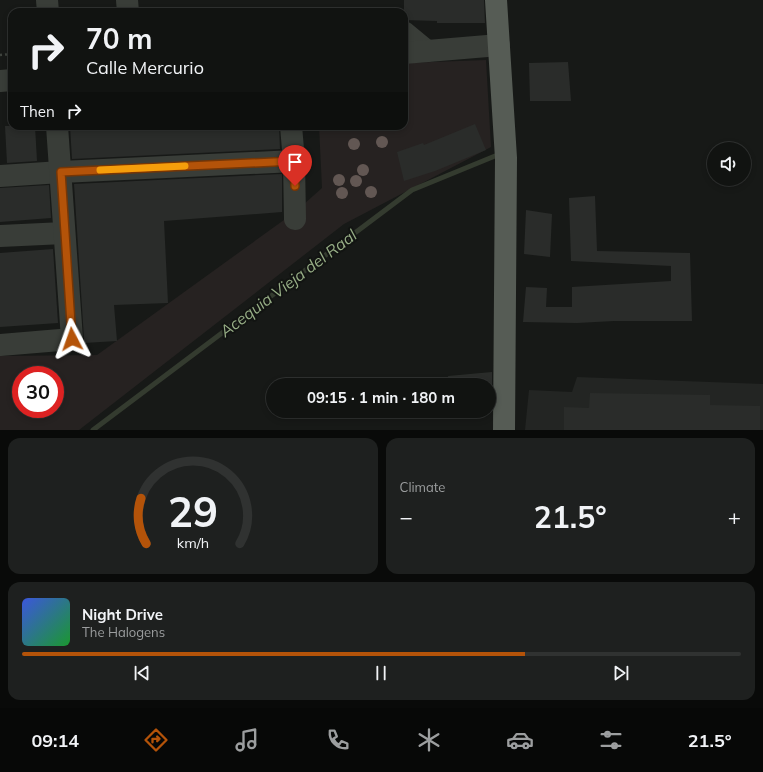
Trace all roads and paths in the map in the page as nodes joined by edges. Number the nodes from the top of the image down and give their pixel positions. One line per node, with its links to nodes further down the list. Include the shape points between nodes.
1 (496, 0): 3 (main road)
2 (408, 35): 4 (street)
3 (499, 46): 4 (street); 15 (main road, via 506,158)
4 (427, 51): 5 (street)
5 (408, 53)
6 (57, 130): 9 (street)
7 (291, 130): 8 (street)
8 (294, 161): 9 (street); 11 (street)
9 (61, 172): 10 (street); 12 (street)
10 (0, 176)
11 (295, 219)
12 (64, 233): 13 (street); 14 (street, via 72,339)
13 (0, 236)
14 (0, 345)
15 (504, 430)

